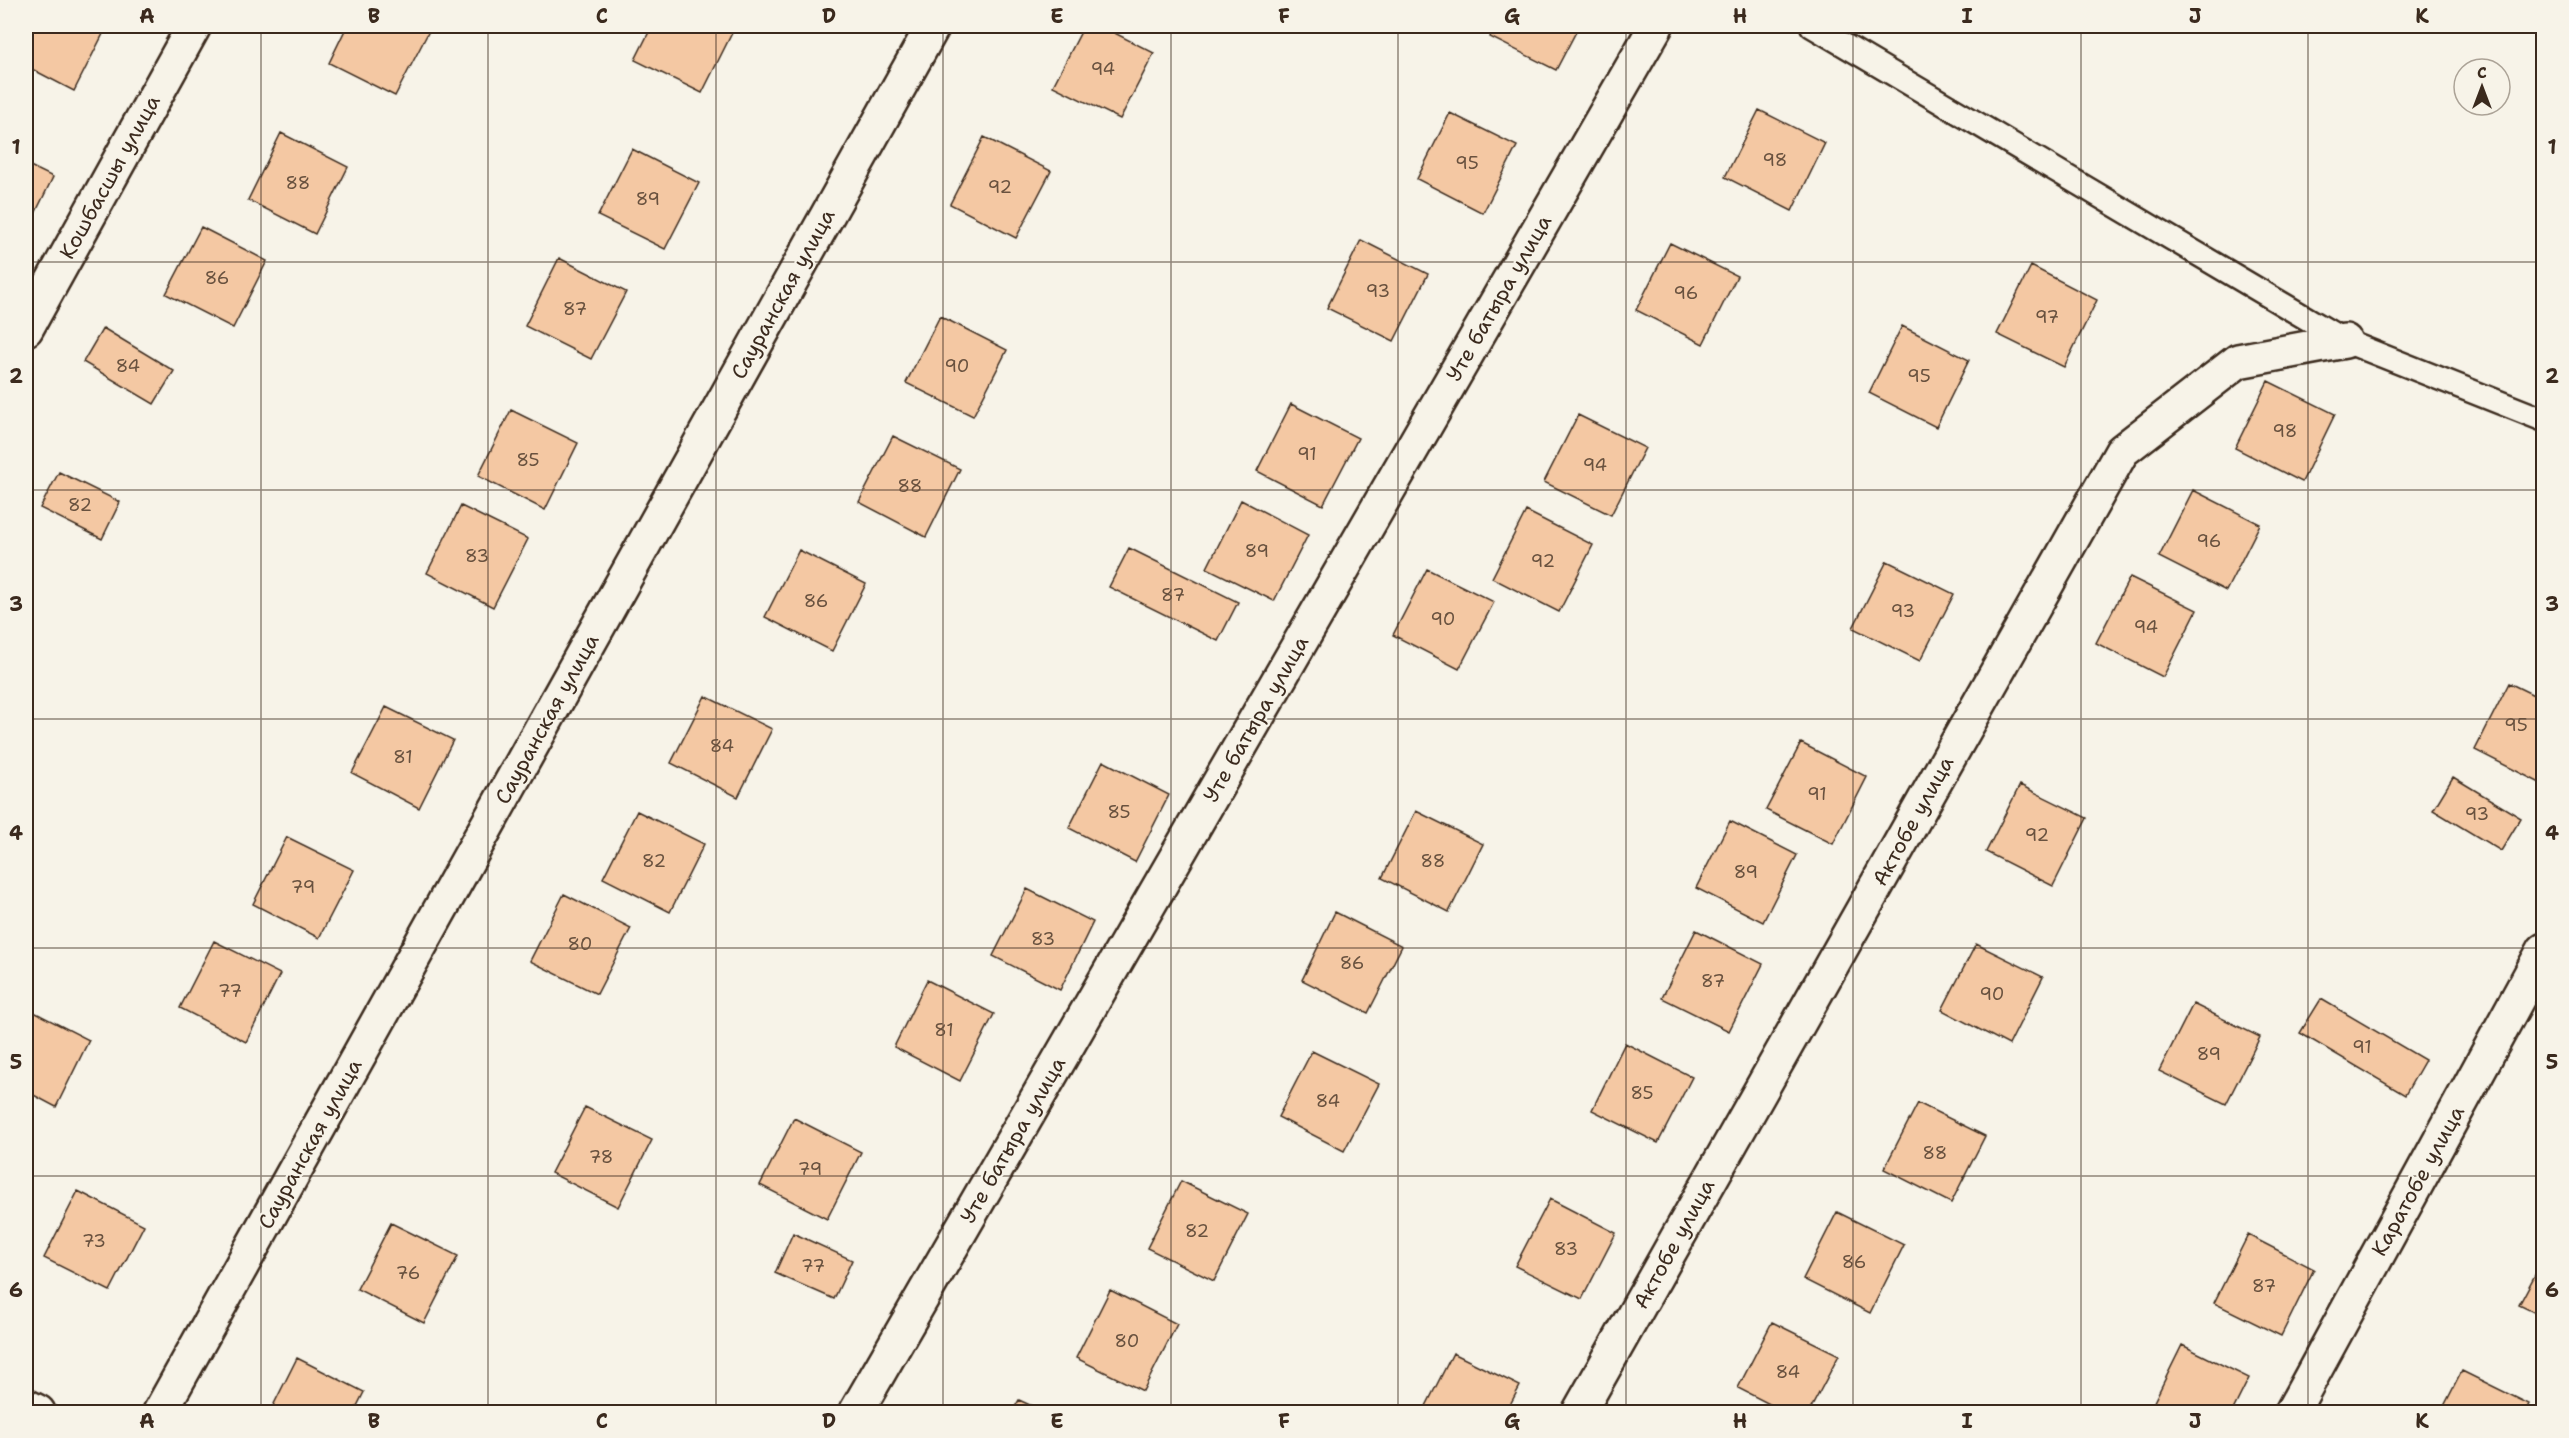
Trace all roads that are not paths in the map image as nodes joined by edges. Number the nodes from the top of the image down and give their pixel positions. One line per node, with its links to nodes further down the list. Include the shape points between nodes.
1 (194, 26): 5 (street, Кошбасшы улица)
2 (933, 26): 11 (street, Сауранская улица)
3 (1656, 26): 12 (street, Уте батыра улица)
4 (1812, 26): 6 (lane)
5 (26, 330)
6 (2344, 341): 7 (lane); 13 (street, Актобе улица, via 2238,361 2122,451)
7 (2544, 420)
8 (2544, 950): 14 (street, Каратобе улица)
9 (26, 1406): 10 (street)
10 (38, 1413)
11 (160, 1413)
12 (856, 1413)
13 (1579, 1413)
14 (2292, 1413)

